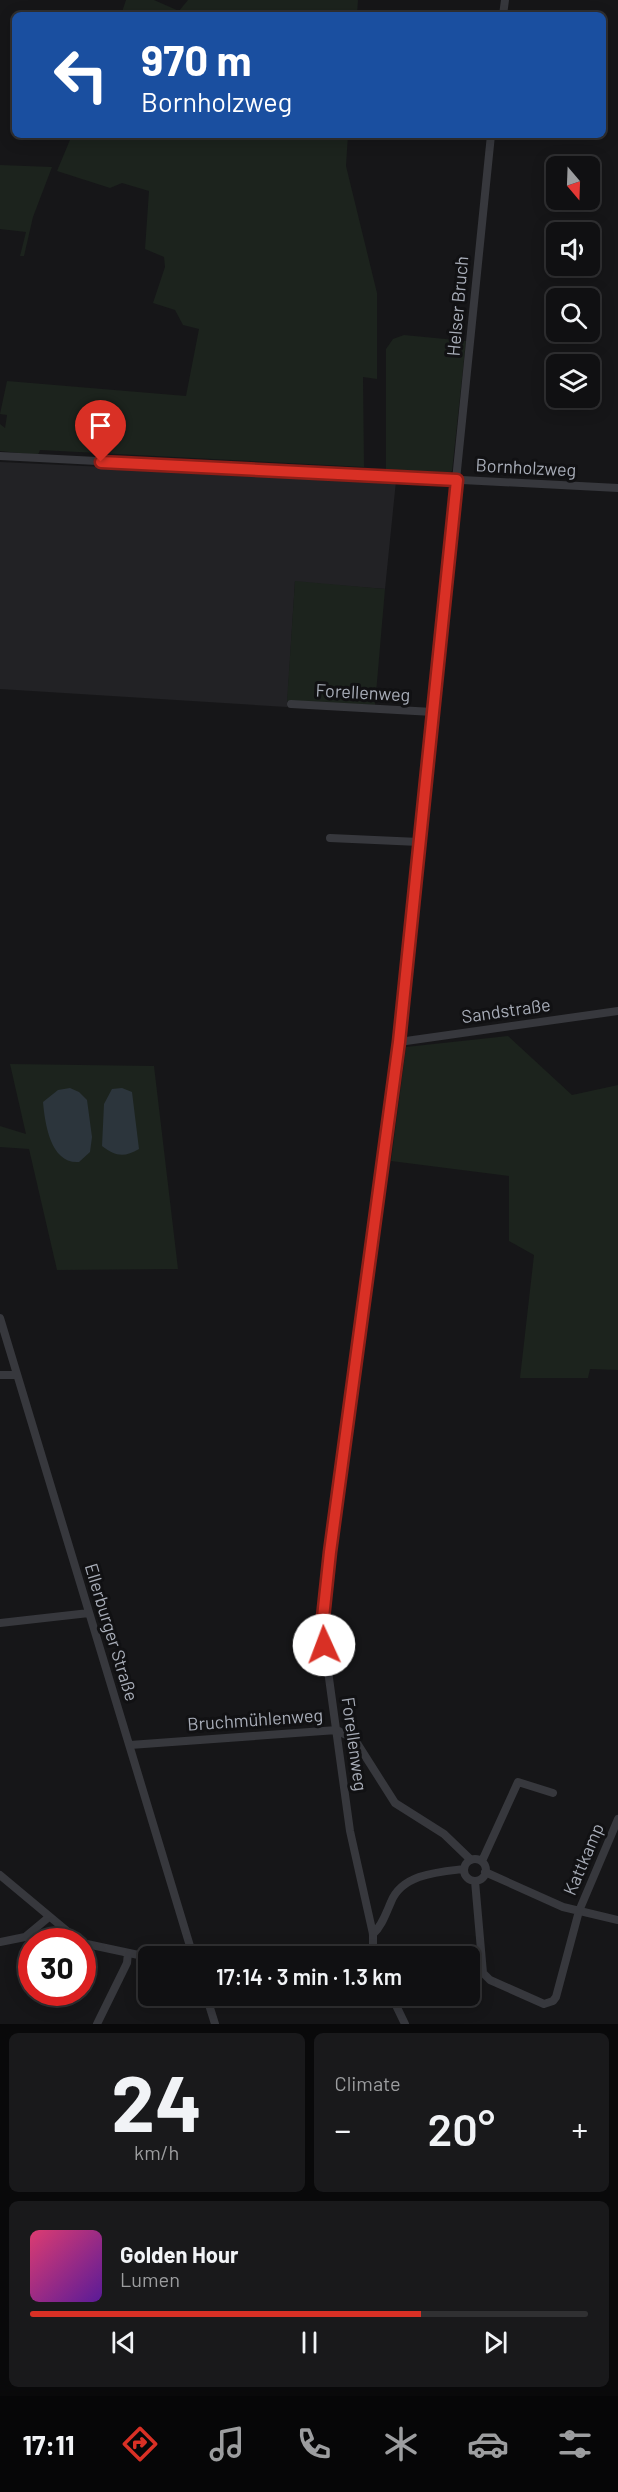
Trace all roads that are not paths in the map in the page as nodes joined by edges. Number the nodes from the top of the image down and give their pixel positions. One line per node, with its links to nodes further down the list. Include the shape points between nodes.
1 (491, 138): 3 (street, Helser Bruch)
2 (0, 456): 3 (street, Bornholzweg)
3 (457, 480): 4 (street, Bornholzweg); 6 (street, Forellenweg)
4 (618, 488)
5 (291, 705): 6 (street, Forellenweg)
6 (434, 712): 8 (street, Forellenweg)
7 (330, 838): 8 (street)
8 (419, 842): 10 (street, Forellenweg)
9 (618, 1011): 10 (street, Sandstraße)
10 (399, 1042): 16 (street, Forellenweg, via 323,1611)
11 (0, 1318): 13 (street, Ellerburger Straße)
12 (0, 1375): 13 (street)
13 (17, 1375): 14 (street, Ellerburger Straße)
14 (89, 1613): 15 (street); 17 (street, Ellerburger Straße)
15 (0, 1623)
16 (337, 1730): 17 (street, Bruchmühlenweg); 20 (street, Bruchmühlenweg, via 355,1740 395,1803 444,1833); 30 (street, Forellenweg, via 350,1831)
17 (130, 1745): 33 (street, Ellerburger Straße)
18 (553, 1792): 21 (street, via 518,1782)
19 (618, 1820): 26 (street, Kattkamp)
20 (471, 1860): 21 (street); 22 (street)
21 (482, 1862): 23 (street)
22 (465, 1869): 25 (street, via 466,1876); 30 (street, via 405,1882)
23 (485, 1872): 25 (street); 26 (street)
24 (0, 1875): 27 (street)
25 (475, 1881): 26 (street, Kattkamp, via 483,1974 544,2004 556,1997)
26 (579, 1911): 28 (street)
27 (49, 1917): 29 (street); 31 (street, via 24,1936)
28 (618, 1920)
29 (63, 1928)
30 (373, 1934): 34 (street, Forellenweg)
31 (0, 1942)
32 (96, 1946): 35 (street)
33 (191, 1946)
34 (373, 1946)
35 (128, 1953): 36 (street); 39 (street, via 127,1964)
36 (138, 1955)
37 (209, 2006): 40 (street)
38 (396, 2006): 41 (street)
39 (97, 2024)
40 (215, 2024)
41 (405, 2024)

